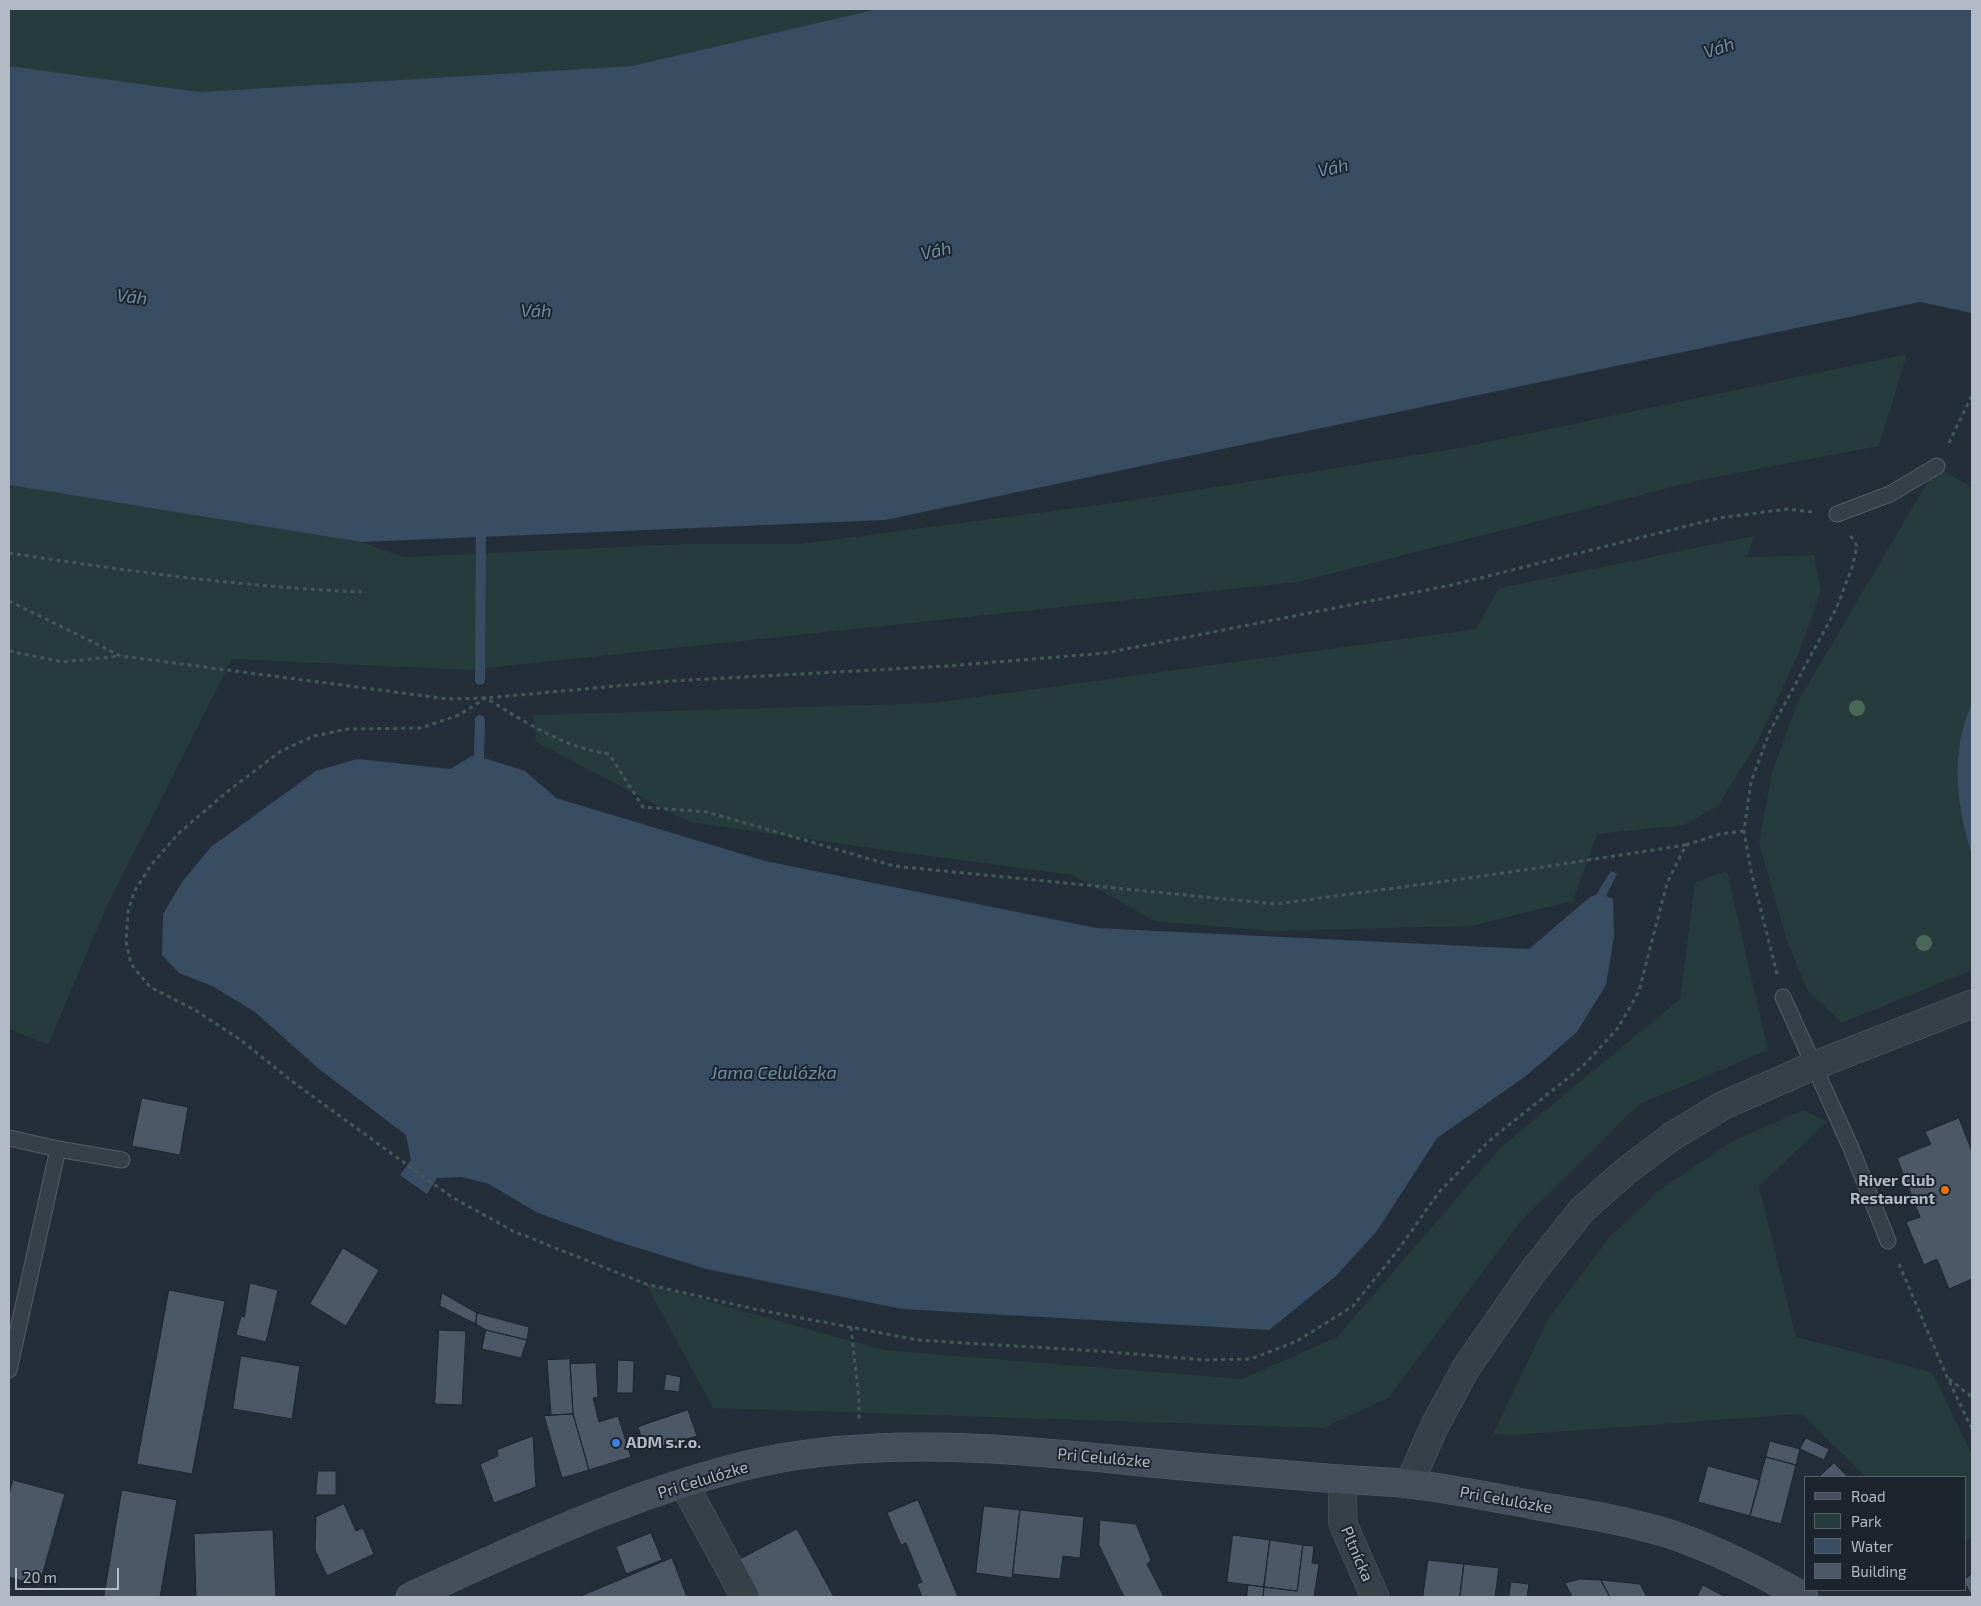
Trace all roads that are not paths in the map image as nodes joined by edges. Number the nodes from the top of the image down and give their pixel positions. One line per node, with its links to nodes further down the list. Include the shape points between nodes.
1 (1938, 466): 2 (lane, via 1890,494)
2 (1837, 514)
3 (1783, 997): 5 (lane)
4 (1972, 1004): 5 (street)
5 (1813, 1066): 9 (lane, via 1851,1148); 13 (street, via 1722,1106 1671,1137 1582,1210 1531,1274 1466,1368 1434,1427)
6 (9, 1138): 7 (lane)
7 (58, 1149): 8 (lane); 10 (lane)
8 (122, 1160)
9 (1888, 1241)
10 (9, 1370)
11 (1342, 1479): 12 (street, Pri Celulózke, via 1004,1449 857,1447 764,1462); 13 (street, Pri Celulózke); 16 (street, Pltnícka, via 1343,1524)
12 (684, 1484): 14 (street, Pri Celulózke, via 602,1513); 15 (street)
13 (1409, 1484): 17 (street, Pri Celulózke, via 1594,1515 1645,1527 1676,1536)
14 (410, 1597)
15 (745, 1597)
16 (1375, 1597)
17 (1804, 1597)

